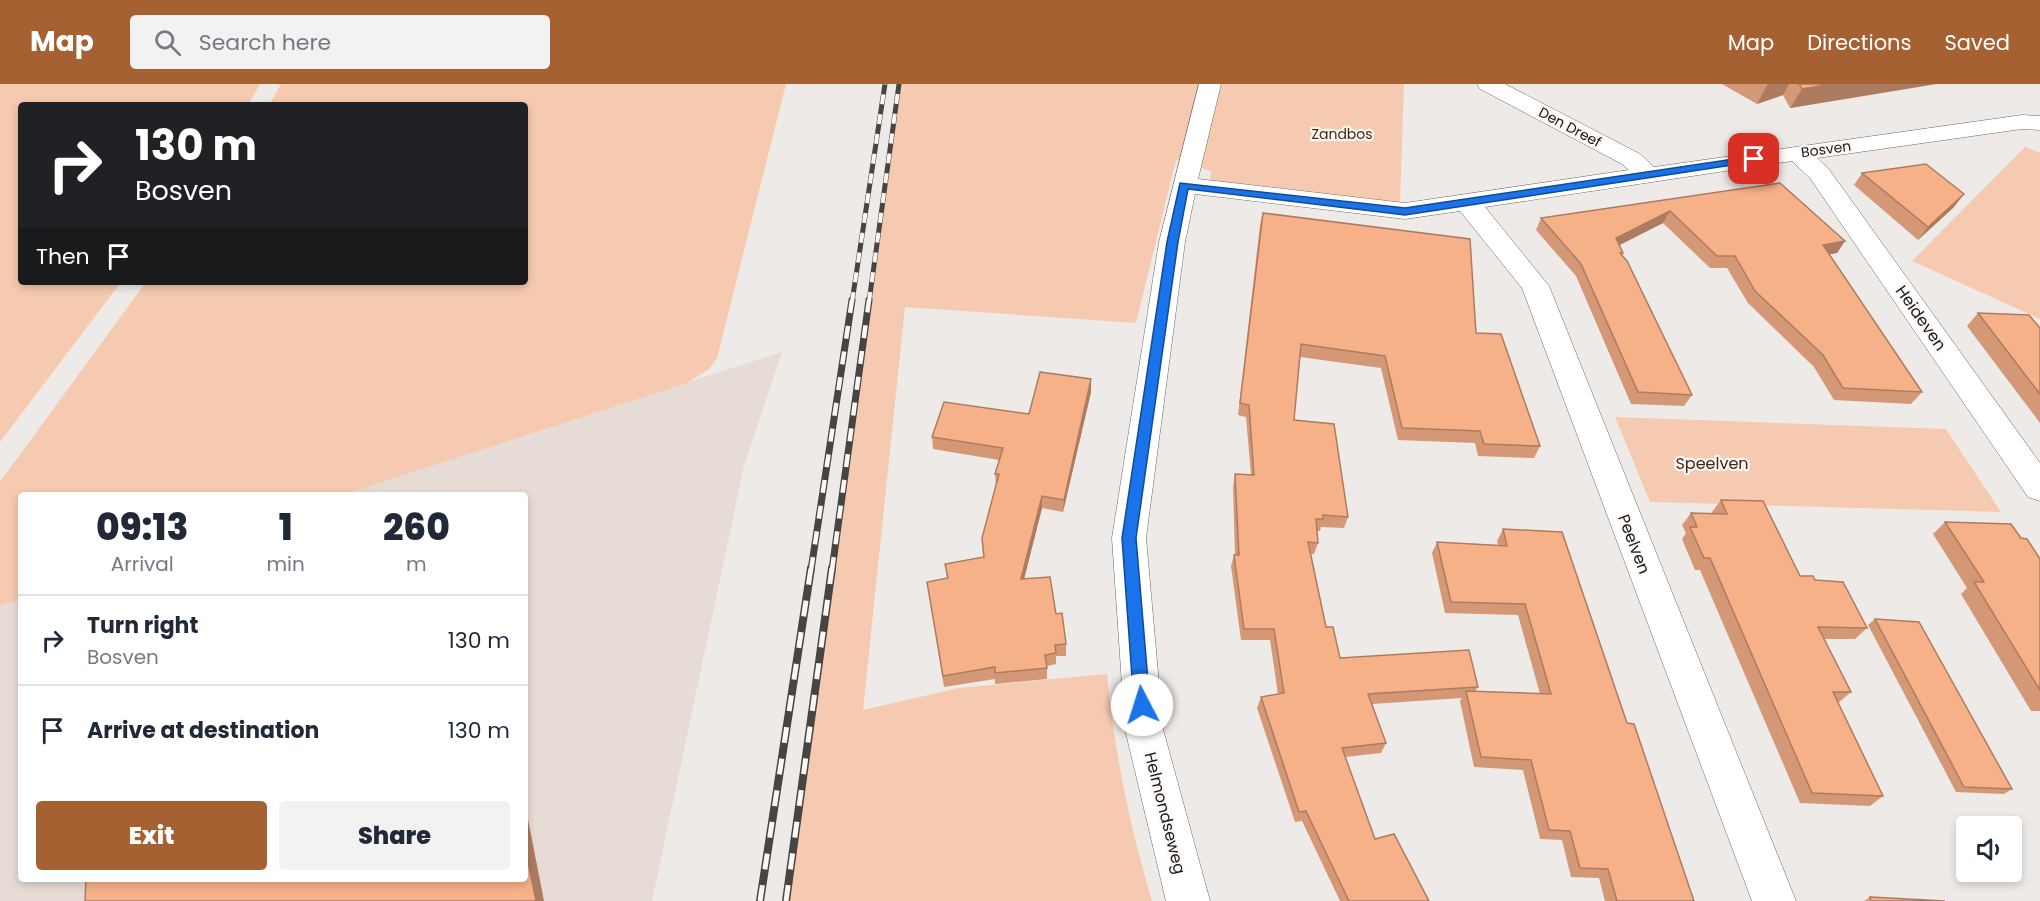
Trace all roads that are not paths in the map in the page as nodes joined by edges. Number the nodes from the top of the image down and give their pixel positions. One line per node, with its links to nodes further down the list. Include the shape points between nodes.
1 (1210, 84): 6 (street, Helmondseweg)
2 (1488, 84): 5 (street, Den Dreef, via 1631,159)
3 (2040, 123): 4 (street, Bosven, via 2022,122)
4 (1797, 153): 5 (street, Bosven); 8 (street, Heideven, via 1820,173)
5 (1648, 176): 7 (street, Bosven)
6 (1184, 185): 7 (street, Bosven, via 1405,212); 9 (street, Helmondseweg, via 1172,242 1129,538 1144,729)
7 (1467, 202): 10 (street, Peelven, via 1535,286)
8 (2040, 488)
9 (1188, 901)
10 (1774, 901)

